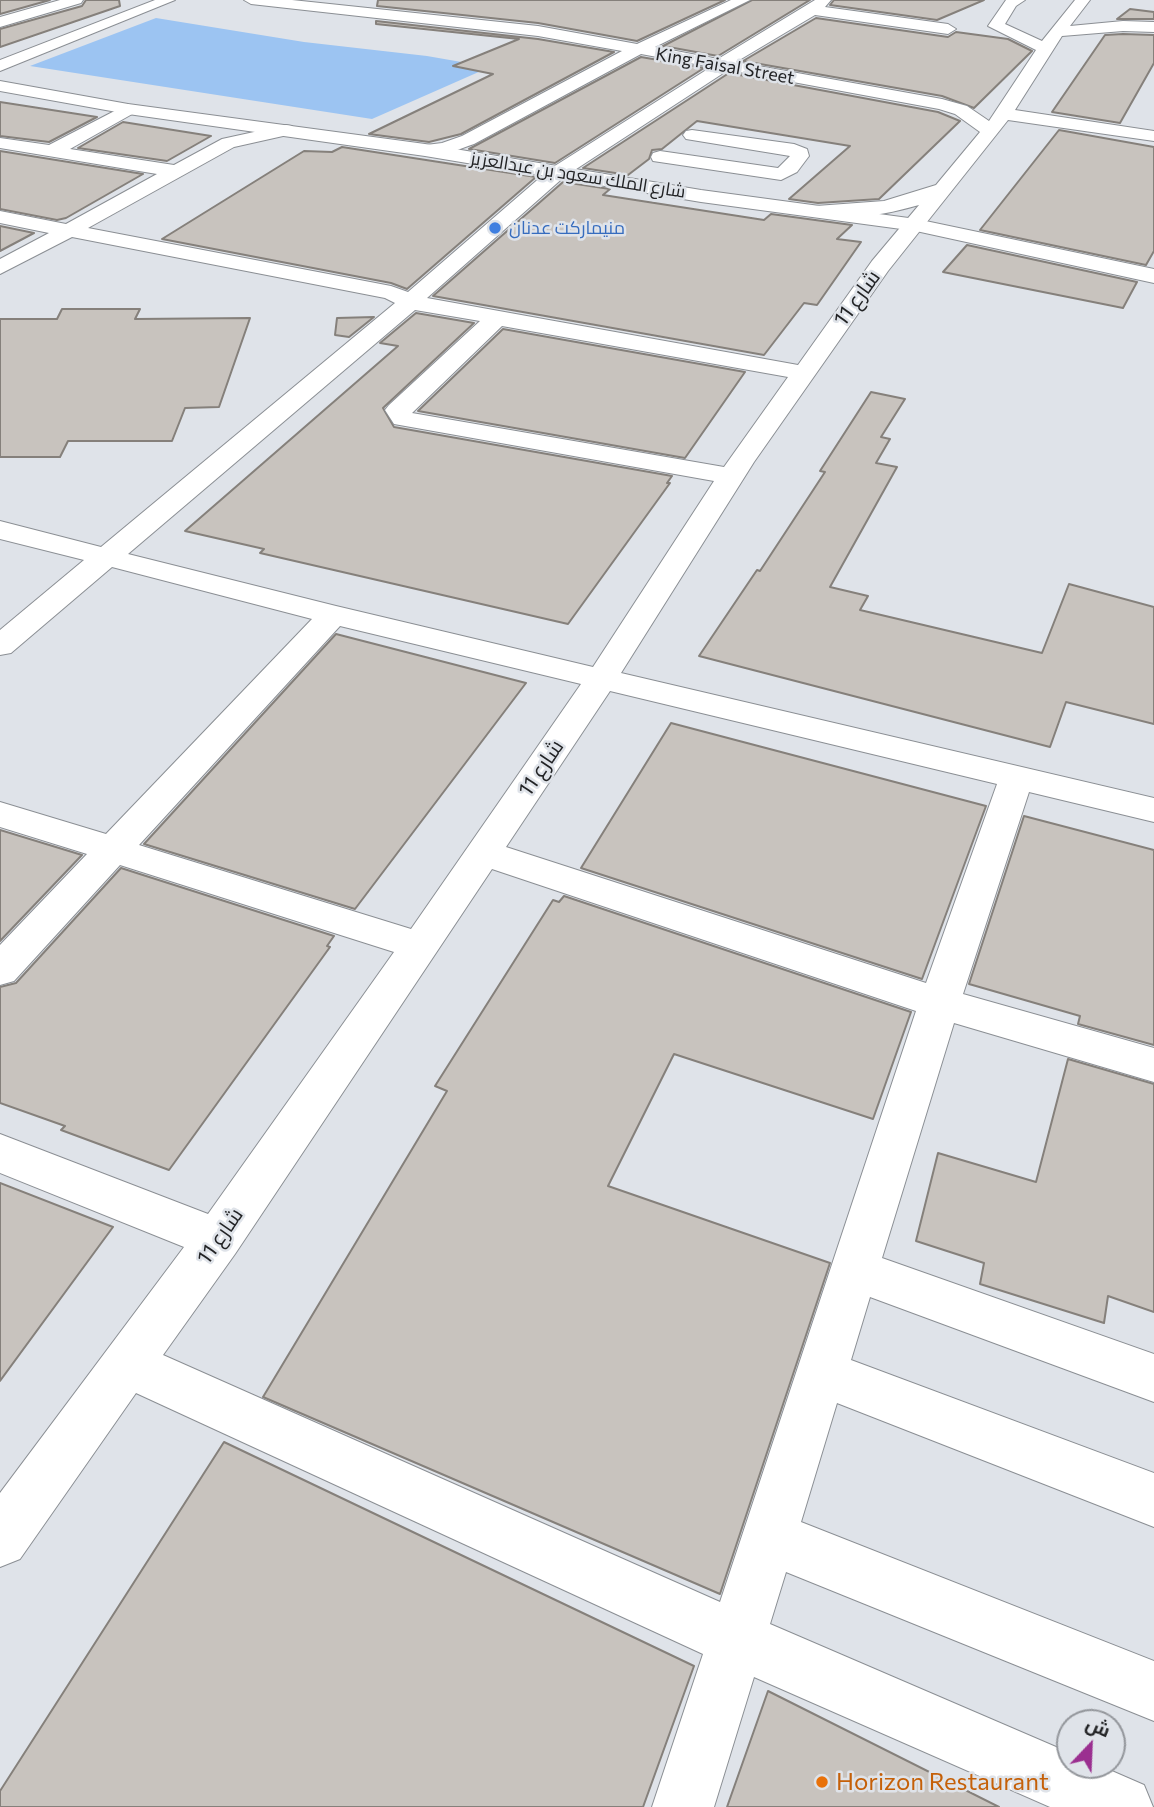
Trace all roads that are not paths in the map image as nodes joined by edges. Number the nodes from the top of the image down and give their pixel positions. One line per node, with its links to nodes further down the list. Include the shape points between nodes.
1 (76, 0): 11 (street)
2 (141, 0): 17 (street)
3 (168, 0): 18 (street)
4 (251, 0): 12 (street)
5 (399, 0): 12 (street, via 411,13)
6 (743, 0): 16 (street)
7 (1018, 0): 15 (street, via 996,26)
8 (818, 5): 14 (street); 19 (street)
9 (1098, 6): 10 (street); 15 (street, شارع 11)
10 (1154, 19)
11 (0, 22)
12 (453, 22): 16 (street, King Faisal Street, via 538,31)
13 (1154, 27): 15 (street, via 1123,26)
14 (948, 29)
15 (1052, 40): 24 (street, شارع 11)
16 (637, 50): 19 (street, King Faisal Street); 29 (street, via 467,140)
17 (0, 54)
18 (0, 65)
19 (722, 66): 24 (street, King Faisal Street, via 942,104); 33 (street)
20 (0, 86): 21 (street, شارع الملك سعود بن عبدالعزيز)
21 (128, 109): 25 (street, شارع الملك سعود بن عبدالعزيز); 30 (street)
22 (1154, 119): 27 (street)
23 (712, 123): 26 (street)
24 (997, 123): 27 (street, King Faisal Street); 34 (street, شارع 11)
25 (286, 130): 29 (street, شارع الملك سعود بن عبدالعزيز); 32 (street, via 228,144)
26 (692, 135): 31 (street); 31 (street, via 794,150 800,158 781,174)
27 (1147, 135)
28 (0, 143): 30 (street)
29 (425, 150): 33 (street, شارع الملك سعود بن عبدالعزيز)
30 (52, 151): 32 (street)
31 (660, 157): 35 (street, via 639,173)
32 (175, 171): 38 (street)
33 (557, 173): 35 (street, شارع الملك سعود بن عبدالعزيز); 43 (street)
34 (945, 188): 36 (street, via 914,203 882,210); 39 (street, شارع 11)
35 (701, 196): 36 (street, شارع الملك سعود بن عبدالعزيز)
36 (823, 210): 39 (street, شارع الملك سعود بن عبدالعزيز)
37 (0, 217): 38 (street)
38 (68, 229): 40 (street); 43 (street, via 391,293)
39 (910, 231): 41 (street, شارع الملك سعود بن عبدالعزيز); 42 (street, شارع الملك سعود بن عبدالعزيز); 45 (street, شارع 11)
40 (0, 268)
41 (1154, 276)
42 (1154, 289)
43 (410, 302): 44 (street); 48 (street)
44 (497, 318): 45 (street); 46 (street, via 398,410 403,419)
45 (804, 373): 46 (street, شارع 11)
46 (731, 476): 51 (street, شارع 11)
47 (0, 530): 48 (street)
48 (107, 557): 49 (street); 50 (street)
49 (333, 615): 51 (street); 55 (street)
50 (0, 646)
51 (602, 678): 52 (street); 56 (street, شارع 11)
52 (1017, 776): 53 (street); 59 (street)
53 (1154, 810)
54 (0, 814): 55 (street)
55 (112, 849): 57 (street); 58 (street)
56 (483, 853): 57 (street, شارع 11); 59 (street)
57 (420, 946): 62 (street, شارع 11)
58 (0, 970)
59 (939, 1003): 60 (street); 63 (street)
60 (1154, 1065)
61 (0, 1153): 62 (street)
62 (218, 1239): 64 (street, شارع 11)
63 (854, 1270): 65 (street); 66 (street)
64 (127, 1364): 69 (street, شارع 11); 70 (street)
65 (821, 1374): 67 (street); 68 (street)
66 (1154, 1378)
67 (1154, 1500)
68 (769, 1537): 70 (street); 71 (street)
69 (0, 1539)
70 (736, 1639): 72 (street); 73 (street)
71 (1154, 1691)
72 (683, 1807)
73 (1122, 1807)

